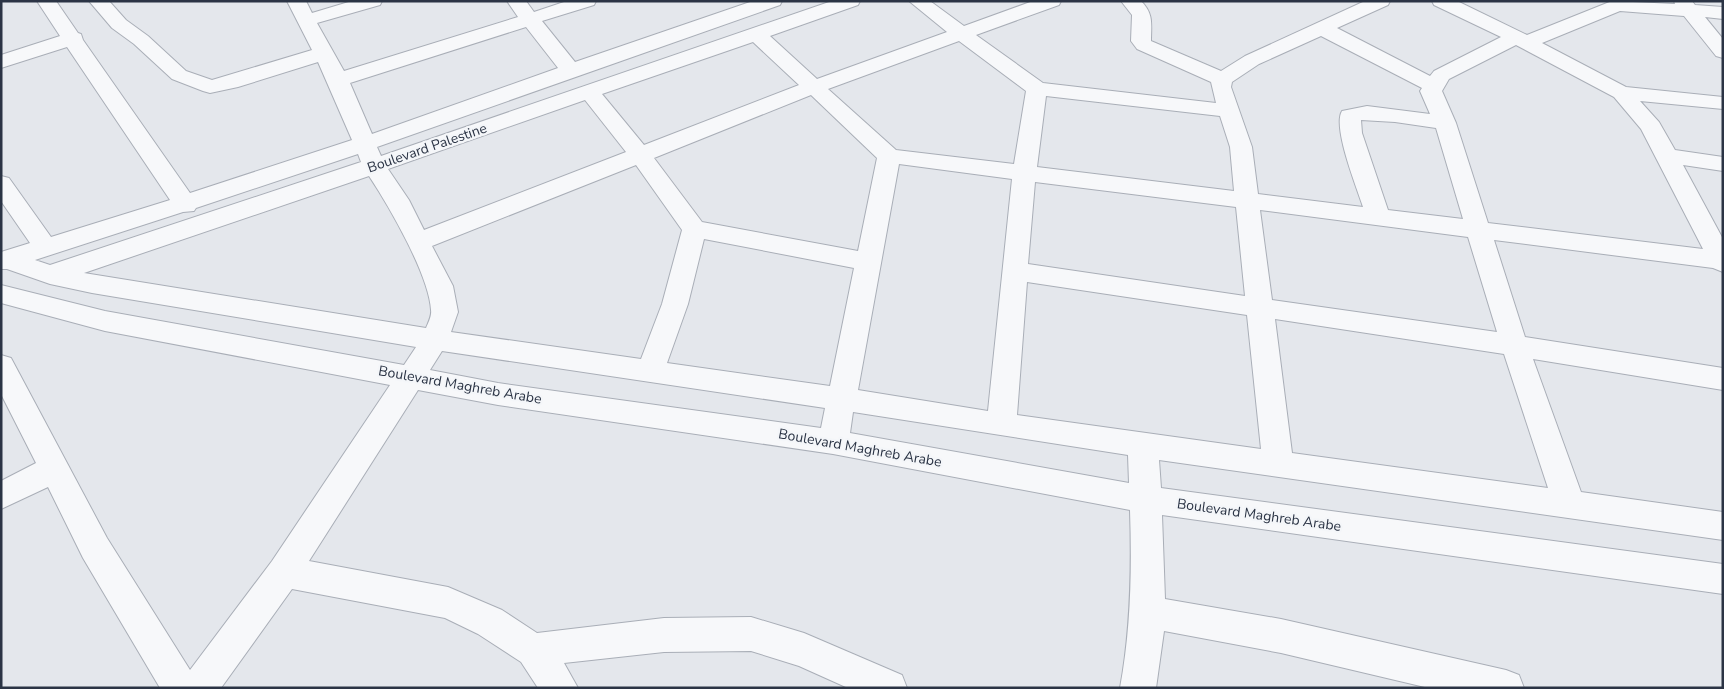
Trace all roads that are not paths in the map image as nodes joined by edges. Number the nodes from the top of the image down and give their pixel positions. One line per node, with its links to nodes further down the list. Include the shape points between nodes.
1 (46, 1): 22 (street)
2 (98, 1): 25 (street, via 119,24 178,75 210,87)
3 (373, 1): 16 (street)
4 (516, 1): 18 (street)
5 (587, 1): 18 (street)
6 (773, 1): 15 (street, Boulevard Palestine)
7 (851, 1): 21 (street, Boulevard Palestine)
8 (918, 1): 20 (street)
9 (1052, 1): 20 (street)
10 (1130, 1): 28 (street, via 1142,15 1141,41 1144,45)
11 (1381, 1): 19 (street)
12 (1442, 1): 23 (street)
13 (1615, 3): 14 (street); 23 (street)
14 (1685, 6): 17 (street); 24 (street)
15 (722, 8): 27 (street, Boulevard Palestine)
16 (301, 11): 25 (street)
17 (1723, 13)
18 (530, 18): 27 (street); 29 (street)
19 (1323, 29): 28 (street, via 1252,60); 30 (street)
20 (959, 33): 31 (street); 32 (street)
21 (756, 34): 31 (street); 33 (street, Boulevard Palestine)
22 (74, 38): 26 (street); 47 (street)
23 (1521, 40): 30 (street, via 1441,75); 34 (street)
24 (1723, 52)
25 (324, 53): 29 (street)
26 (1, 62)
27 (570, 70): 38 (street, Boulevard Palestine)
28 (1222, 79): 36 (street, via 1221,87)
29 (338, 80): 38 (street)
30 (1433, 85): 37 (street, via 1431,91)
31 (813, 87): 39 (street); 40 (street)
32 (1037, 89): 36 (street); 44 (street)
33 (588, 91): 39 (street); 43 (street, Boulevard Palestine)
34 (1622, 93): 35 (street); 41 (street, via 1650,127)
35 (1723, 103)
36 (1229, 110): 46 (street, via 1242,147)
37 (1445, 123): 48 (street, via 1368,113 1350,116 1351,132); 50 (street)
38 (364, 144): 43 (street); 47 (street, Boulevard Palestine)
39 (641, 156): 49 (street); 51 (street)
40 (889, 156): 44 (street); 54 (street)
41 (1666, 156): 42 (street); 55 (street)
42 (1723, 164)
43 (374, 166): 51 (street, via 397,200); 53 (street, Boulevard Palestine)
44 (1024, 174): 46 (street); 56 (street)
45 (1, 183): 53 (street)
46 (1249, 203): 48 (street); 58 (street)
47 (186, 205): 53 (street, Boulevard Palestine)
48 (1378, 216): 50 (street)
49 (694, 229): 54 (street); 62 (street, via 675,304)
50 (1478, 230): 55 (street); 60 (street)
51 (418, 242): 59 (street, via 444,298 445,312)
52 (4, 260): 53 (street)
53 (48, 261): 57 (street, Boulevard Palestine); 59 (street, via 162,296)
54 (869, 262): 65 (street)
55 (1722, 262)
56 (1016, 271): 58 (street); 66 (street)
57 (1, 293): 63 (street, Boulevard Maghreb Arabe, via 105,321)
58 (1259, 307): 60 (street); 69 (street)
59 (435, 340): 62 (street); 63 (street)
60 (1515, 347): 64 (street); 73 (street)
61 (1, 366): 70 (street)
62 (650, 372): 65 (street)
63 (411, 377): 67 (street, Boulevard Maghreb Arabe, via 498,394); 75 (street)
64 (1723, 379)
65 (842, 399): 66 (street); 67 (street)
66 (1001, 425): 68 (street)
67 (833, 442): 72 (street, Boulevard Maghreb Arabe)
68 (1143, 445): 69 (street); 72 (street)
69 (1278, 463): 73 (street)
70 (55, 468): 71 (street); 79 (street, via 95,548)
71 (1, 496)
72 (1145, 499): 76 (street, Boulevard Maghreb Arabe); 77 (street)
73 (1569, 503): 74 (street)
74 (1723, 526)
75 (284, 572): 78 (street, via 448,603 490,622); 80 (street)
76 (1723, 579)
77 (1147, 612): 83 (street); 84 (street, via 1281,636)
78 (533, 650): 81 (street); 82 (street, via 664,635 751,634 804,650)
79 (181, 688)
80 (199, 688)
81 (560, 688)
82 (890, 688)
83 (1138, 688)
84 (1506, 688)

